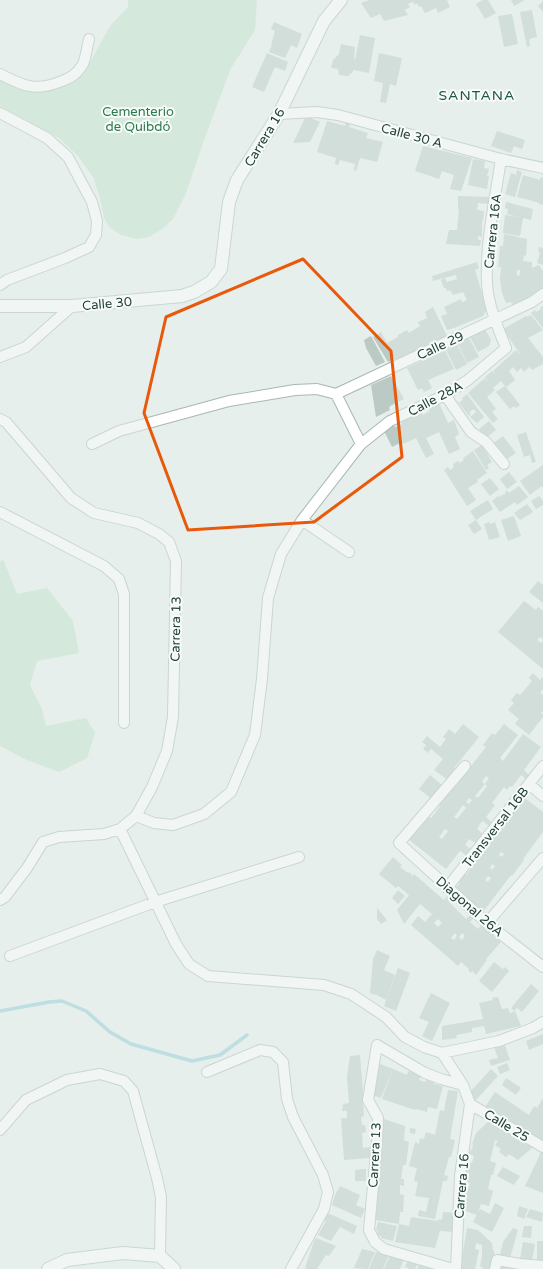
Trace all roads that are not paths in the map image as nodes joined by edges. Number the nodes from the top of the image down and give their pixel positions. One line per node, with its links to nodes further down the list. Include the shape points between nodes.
1 (341, 0): 5 (main road, Carrera 16, via 324,21)
2 (89, 39): 3 (street, via 83,63 74,76 52,86 36,88 17,83)
3 (0, 74)
4 (0, 113): 9 (street, via 47,138 68,157 92,202 97,221 96,235 89,247)
5 (279, 114): 6 (street, Calle 30 A, via 317,112 338,115); 8 (main road, Carrera 16, via 237,180 229,202 221,269)
6 (501, 159): 7 (street, Calle 30 A); 13 (street, Carrera 16A, via 488,252 487,285)
7 (543, 168)
8 (211, 282): 12 (main road, Calle 30, via 182,296)
9 (0, 285)
10 (543, 294): 13 (street, Calle 29, via 532,302)
11 (0, 306): 12 (main road, Calle 30)
12 (72, 306): 15 (street, via 26,347)
13 (494, 319): 14 (street, Carrera 16A); 16 (street, Calle 29)
14 (506, 348): 17 (street, Calle 28A, via 468,380)
15 (0, 356)
16 (336, 394): 19 (street, via 317,389 295,390 230,401 119,431); 20 (street)
17 (445, 395): 20 (street, Calle 28A, via 390,421); 21 (street, via 471,432 486,442)
18 (0, 419): 30 (street, Carrera 13, via 6,422 71,498 94,513 138,524 159,534 169,542 176,561 174,717 167,751)
19 (92, 444)
20 (361, 444): 23 (street, Calle 28A)
21 (504, 464)
22 (0, 512): 25 (street, via 104,566 119,579 124,594)
23 (302, 520): 24 (street); 30 (street, Calle 28A, via 281,554 268,598 255,735 231,792 204,814 173,825 154,823)
24 (349, 552)
25 (124, 722)
26 (465, 766): 34 (street, Diagonal 26A, via 399,843)
27 (543, 766): 28 (street, Transversal 16B)
28 (529, 784): 29 (street); 34 (street, Transversal 16B)
29 (543, 796)
30 (136, 816): 31 (street)
31 (120, 829): 35 (street, via 104,834 59,837 43,842 27,868); 36 (street)
32 (298, 857): 36 (street)
33 (543, 858): 37 (street)
34 (447, 888): 37 (street, Diagonal 26A)
35 (0, 900)
36 (155, 902): 38 (street); 41 (street, via 189,964 208,976 331,987 351,994 386,1017 405,1036 424,1047)
37 (487, 923): 39 (street, Diagonal 26A)
38 (10, 956)
39 (543, 967)
40 (543, 1022): 41 (street, via 499,1041)
41 (442, 1053): 43 (street)
42 (207, 1072): 52 (street, via 260,1050 273,1052 283,1062 286,1099 323,1175 328,1192 324,1209)
43 (463, 1085): 44 (street); 53 (street, Carrera 13, via 425,1073 377,1045 368,1100 378,1118 369,1230 375,1242 384,1249)
44 (470, 1104): 46 (street, Calle 25); 53 (street, Carrera 16, via 460,1176)
45 (0, 1130): 47 (street, via 26,1100 66,1080 100,1074 124,1081 133,1092 161,1197)
46 (543, 1147)
47 (160, 1256): 50 (main road, via 123,1252 67,1260); 51 (main road)
48 (496, 1264): 49 (street)
49 (543, 1266)
50 (48, 1269)
51 (174, 1269)
52 (291, 1269)
53 (454, 1269)

